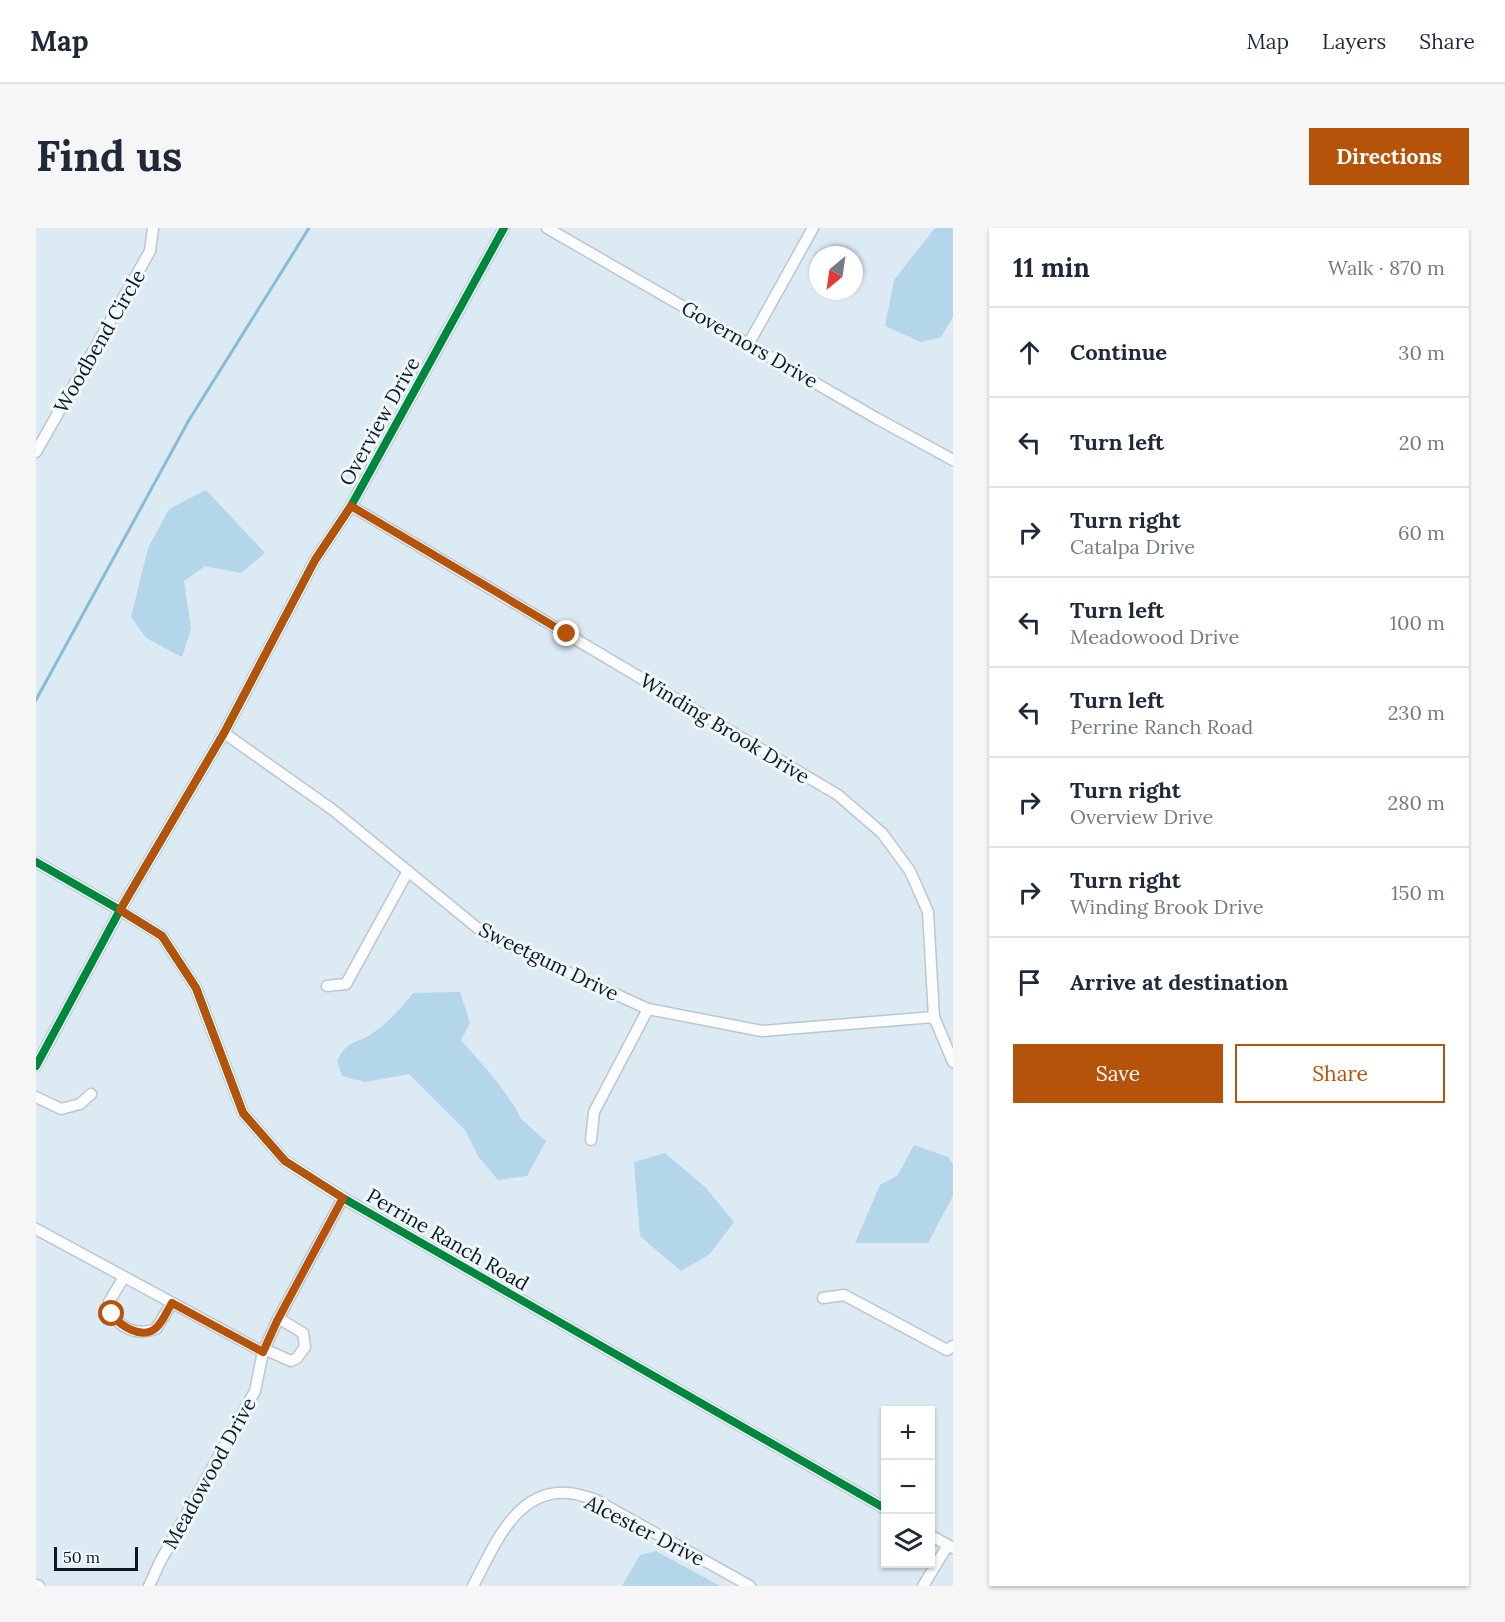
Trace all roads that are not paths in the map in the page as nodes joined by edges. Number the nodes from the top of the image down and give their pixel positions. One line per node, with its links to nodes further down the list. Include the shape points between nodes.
1 (153, 228): 6 (street, Woodbend Circle, via 150,251)
2 (504, 228): 8 (street, Overview Drive)
3 (547, 228): 5 (street, Governors Drive)
4 (813, 228): 5 (street)
5 (749, 344): 7 (street, Governors Drive)
6 (36, 452)
7 (953, 460)
8 (351, 506): 9 (street, Overview Drive, via 315,560); 15 (street, Winding Brook Drive, via 838,795 882,833 910,871 928,912)
9 (224, 733): 11 (street, Sweetgum Drive, via 333,810); 12 (street, Overview Drive)
10 (36, 862): 12 (street, Perrine Ranch Road)
11 (408, 871): 13 (street, via 346,984); 14 (street, Sweetgum Drive, via 486,935)
12 (120, 910): 17 (street, Overview Drive); 21 (street, Perrine Ranch Road, via 162,936 196,988 243,1113 285,1161)
13 (327, 986)
14 (648, 1009): 15 (street, Sweetgum Drive, via 762,1031); 20 (street, via 594,1112)
15 (934, 1017): 16 (street, Winding Brook Drive)
16 (953, 1062)
17 (36, 1066)
18 (91, 1094): 19 (street, via 80,1104 61,1109)
19 (36, 1097)
20 (591, 1140)
21 (343, 1198): 26 (street, Meadowood Drive); 29 (street, Perrine Ranch Road)
22 (36, 1229): 23 (street)
23 (124, 1277): 25 (street); 25 (street, via 109,1302 114,1317 128,1329 156,1329)
24 (823, 1298): 27 (street, via 844,1295 947,1350)
25 (172, 1303): 28 (street)
26 (278, 1318): 28 (street, Meadowood Drive); 28 (street, via 303,1333 305,1347 291,1361)
27 (953, 1346)
28 (263, 1351): 32 (street, Meadowood Drive, via 255,1391)
29 (881, 1507)
30 (935, 1538): 31 (street)
31 (950, 1546): 35 (street)
32 (149, 1586)
33 (472, 1586): 34 (street, Alcester Drive, via 509,1522 523,1506 544,1496 566,1492 594,1499)
34 (750, 1586)
35 (923, 1586)

